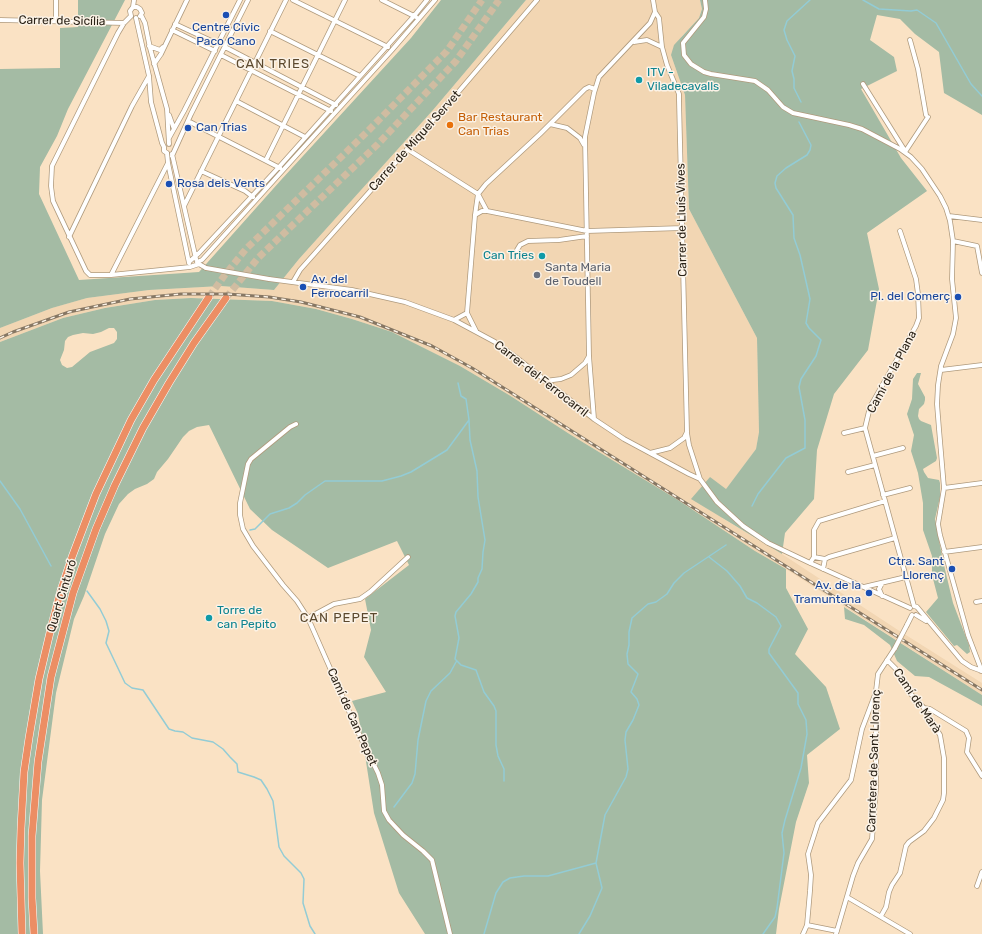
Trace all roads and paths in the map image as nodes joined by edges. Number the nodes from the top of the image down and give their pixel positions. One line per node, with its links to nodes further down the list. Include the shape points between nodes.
1 (56, 0): 24 (street)
2 (134, 0): 15 (street)
3 (187, 0): 26 (street)
4 (240, 0): 31 (street)
5 (248, 0): 36 (street)
6 (286, 0): 28 (street)
7 (293, 0): 23 (street)
8 (345, 0): 23 (street)
9 (382, 0): 19 (street)
10 (428, 0): 19 (street)
11 (435, 0): 21 (street)
12 (537, 0): 65 (street, Carrer de Miquel Servet)
13 (653, 0): 16 (street, Carrer de Lluís Vives)
14 (705, 0): 67 (street, via 704,17 683,43 684,55 691,64 711,74 755,81 793,113 862,129)
15 (133, 7): 17 (street, via 140,9); 18 (street, via 130,11)
16 (655, 12): 30 (street, via 648,25); 35 (street, Carrer de Lluís Vives, via 659,18)
17 (141, 15): 20 (street); 32 (street)
18 (131, 16): 20 (street); 25 (street)
19 (414, 16): 21 (street); 34 (street)
20 (136, 18): 44 (street)
21 (419, 19): 37 (street)
22 (0, 20): 24 (street, Carrer de Sicília)
23 (334, 20): 34 (street); 40 (street)
24 (56, 21): 25 (street, Carrer de Sicília)
25 (124, 22): 84 (street, via 52,166 53,200)
26 (175, 24): 27 (street); 31 (street)
27 (172, 30): 33 (street); 38 (street)
28 (270, 31): 40 (street); 41 (street)
29 (910, 40): 67 (street, via 927,116)
30 (632, 42): 35 (street, via 647,40); 48 (street, via 599,77)
31 (218, 44): 38 (street)
32 (149, 46): 33 (street, via 160,50); 42 (street)
33 (164, 47): 42 (street)
34 (387, 47): 37 (street); 45 (street)
35 (662, 47): 81 (street, Carrer de Lluís Vives, via 680,100)
36 (225, 48): 39 (street); 41 (street)
37 (392, 50): 52 (street)
38 (214, 51): 59 (street)
39 (221, 55): 43 (street); 56 (street)
40 (317, 55): 45 (street); 47 (street)
41 (255, 63): 43 (street); 47 (street)
42 (154, 64): 53 (street)
43 (251, 70): 49 (street); 50 (street)
44 (148, 76): 64 (street, via 151,102 162,143); 84 (street)
45 (360, 76): 51 (street)
46 (863, 84): 67 (street)
47 (303, 87): 49 (street); 51 (street)
48 (595, 89): 57 (street, via 585,89); 63 (street)
49 (299, 95): 54 (street); 58 (street)
50 (236, 101): 58 (street); 60 (street)
51 (335, 104): 52 (street); 54 (street)
52 (339, 108): 55 (street)
53 (167, 109): 59 (street); 62 (street)
54 (330, 110): 55 (street); 61 (street)
55 (335, 112): 71 (street)
56 (188, 121): 60 (street); 66 (street)
57 (550, 124): 63 (street, via 567,128 580,138); 73 (street)
58 (283, 126): 61 (street); 68 (street)
59 (174, 129): 62 (street)
60 (218, 136): 68 (street); 72 (street)
61 (305, 137): 70 (street)
62 (169, 138): 64 (street)
63 (584, 145): 82 (street)
64 (167, 146): 66 (street, via 172,146); 66 (street, via 164,150)
65 (407, 149): 73 (street); 93 (street, Carrer de Miquel Servet, via 300,270)
66 (172, 151): 69 (street); 76 (street)
67 (905, 152): 79 (street, via 922,169 940,196)
68 (266, 160): 70 (street)
69 (168, 163): 90 (street); 92 (street)
70 (279, 167): 71 (street); 74 (street)
71 (283, 170): 75 (street)
72 (201, 171): 74 (street); 76 (street)
73 (478, 194): 77 (street); 78 (street)
74 (252, 196): 75 (street); 88 (street)
75 (256, 200): 89 (street)
76 (184, 206): 88 (street)
77 (487, 211): 78 (street); 82 (street)
78 (475, 215): 96 (street)
79 (949, 216): 80 (street); 86 (street)
80 (982, 220)
81 (683, 228): 82 (street); 108 (street, Carrer de Lluís Vives)
82 (587, 231): 85 (street)
83 (900, 231): 107 (street, Camí de la Plana, via 916,279 919,318 870,407)
84 (69, 236): 92 (street, via 87,273)
85 (587, 236): 87 (street, via 528,241 520,245); 99 (street)
86 (953, 241): 91 (street, via 977,246); 101 (street, via 952,279 956,318)
87 (517, 256)
88 (196, 257): 89 (street); 90 (street)
89 (198, 263): 90 (street); 93 (street, Carrer del Ferrocarril, bridge, via 206,268)
90 (188, 265): 92 (street)
91 (982, 273)
92 (111, 275)
93 (293, 282): 97 (street, Carrer del Ferrocarril, via 352,290 405,302)
94 (210, 297): 149 (highway, Quart Cinturó, via 154,380 127,427 96,494 60,597 39,679 24,772 20,863)
95 (226, 298): 150 (highway, Quart Cinturó, via 177,370 143,428 96,529 73,593 51,677 38,762 32,843)
96 (467, 313): 97 (street); 98 (street)
97 (454, 320): 98 (street, Carrer del Ferrocarril)
98 (476, 331): 102 (street, Carrer del Ferrocarril, via 495,342)
99 (589, 356): 102 (street, via 571,375 560,380); 103 (street)
100 (982, 365): 101 (street)
101 (940, 370): 118 (street, via 937,404)
102 (545, 381): 104 (street, Carrer del Ferrocarril)
103 (592, 404): 104 (street, via 589,410); 105 (street)
104 (582, 410): 105 (street, Carrer del Ferrocarril)
105 (594, 419): 111 (street, Carrer del Ferrocarril)
106 (296, 424): 137 (street, Camí de Can Pepet, via 250,459 240,503 240,515 247,538 297,600)
107 (866, 428): 109 (street); 112 (street, Camí de la Plana)
108 (687, 432): 111 (street, via 684,438 670,448); 115 (street, Carrer de Lluís Vives)
109 (844, 433)
110 (903, 448): 112 (street)
111 (650, 453): 115 (street, Carrer del Ferrocarril)
112 (873, 456): 113 (street, Camí de la Plana)
113 (875, 465): 114 (street); 119 (street, Camí de la Plana)
114 (848, 472)
115 (700, 479): 127 (street, via 717,502 743,526)
116 (982, 483): 118 (street)
117 (910, 488): 119 (street)
118 (944, 488): 123 (street, via 938,524)
119 (883, 495): 120 (street, Camí de la Plana)
120 (885, 501): 121 (street, Camí de la Plana); 125 (street, via 819,521 814,530)
121 (895, 538): 126 (street); 129 (street, Camí de la Plana)
122 (982, 547): 123 (street)
123 (944, 552): 139 (street)
124 (408, 557): 137 (street, via 360,599 334,604)
125 (814, 557): 126 (street); 127 (street)
126 (825, 559): 128 (street)
127 (810, 563): 128 (street)
128 (823, 569): 131 (street)
129 (906, 577): 130 (street); 135 (street, Camí de la Plana)
130 (882, 583): 131 (street); 132 (street, via 879,589)
131 (864, 587): 132 (street)
132 (882, 596): 135 (street)
133 (982, 601): 134 (street)
134 (976, 602)
135 (912, 607): 136 (street, via 917,607); 136 (street, Camí de la Plana, via 910,612)
136 (916, 613): 138 (street, Carretera de Sant Llorenç, bridge); 139 (street, via 930,624 962,661)
137 (308, 618): 151 (street, Camí de Can Pepet, via 378,773 384,811 403,835 429,856 433,864)
138 (887, 660): 140 (street, Carretera de Sant Llorenç, via 878,674); 141 (street, Camí de Marà, via 896,669 909,692)
139 (981, 671)
140 (876, 691): 145 (street, Carretera de Sant Llorenç, via 876,787 872,839 858,863); 147 (street, via 862,729 852,780 818,823 808,854 811,875)
141 (924, 708): 142 (street, via 930,709 966,731 969,738 967,752); 146 (street, Camí de Marà, via 942,743 943,800 929,825 906,846 900,873 889,892)
142 (982, 776)
143 (982, 872): 144 (street)
144 (977, 886)
145 (847, 897): 146 (street); 148 (street, Carretera de Sant Llorenç)
146 (881, 916): 153 (street)
147 (807, 925): 148 (street); 152 (street)
148 (836, 933)
149 (22, 934)
150 (34, 934)
151 (450, 934)
152 (803, 934)
153 (910, 934)

